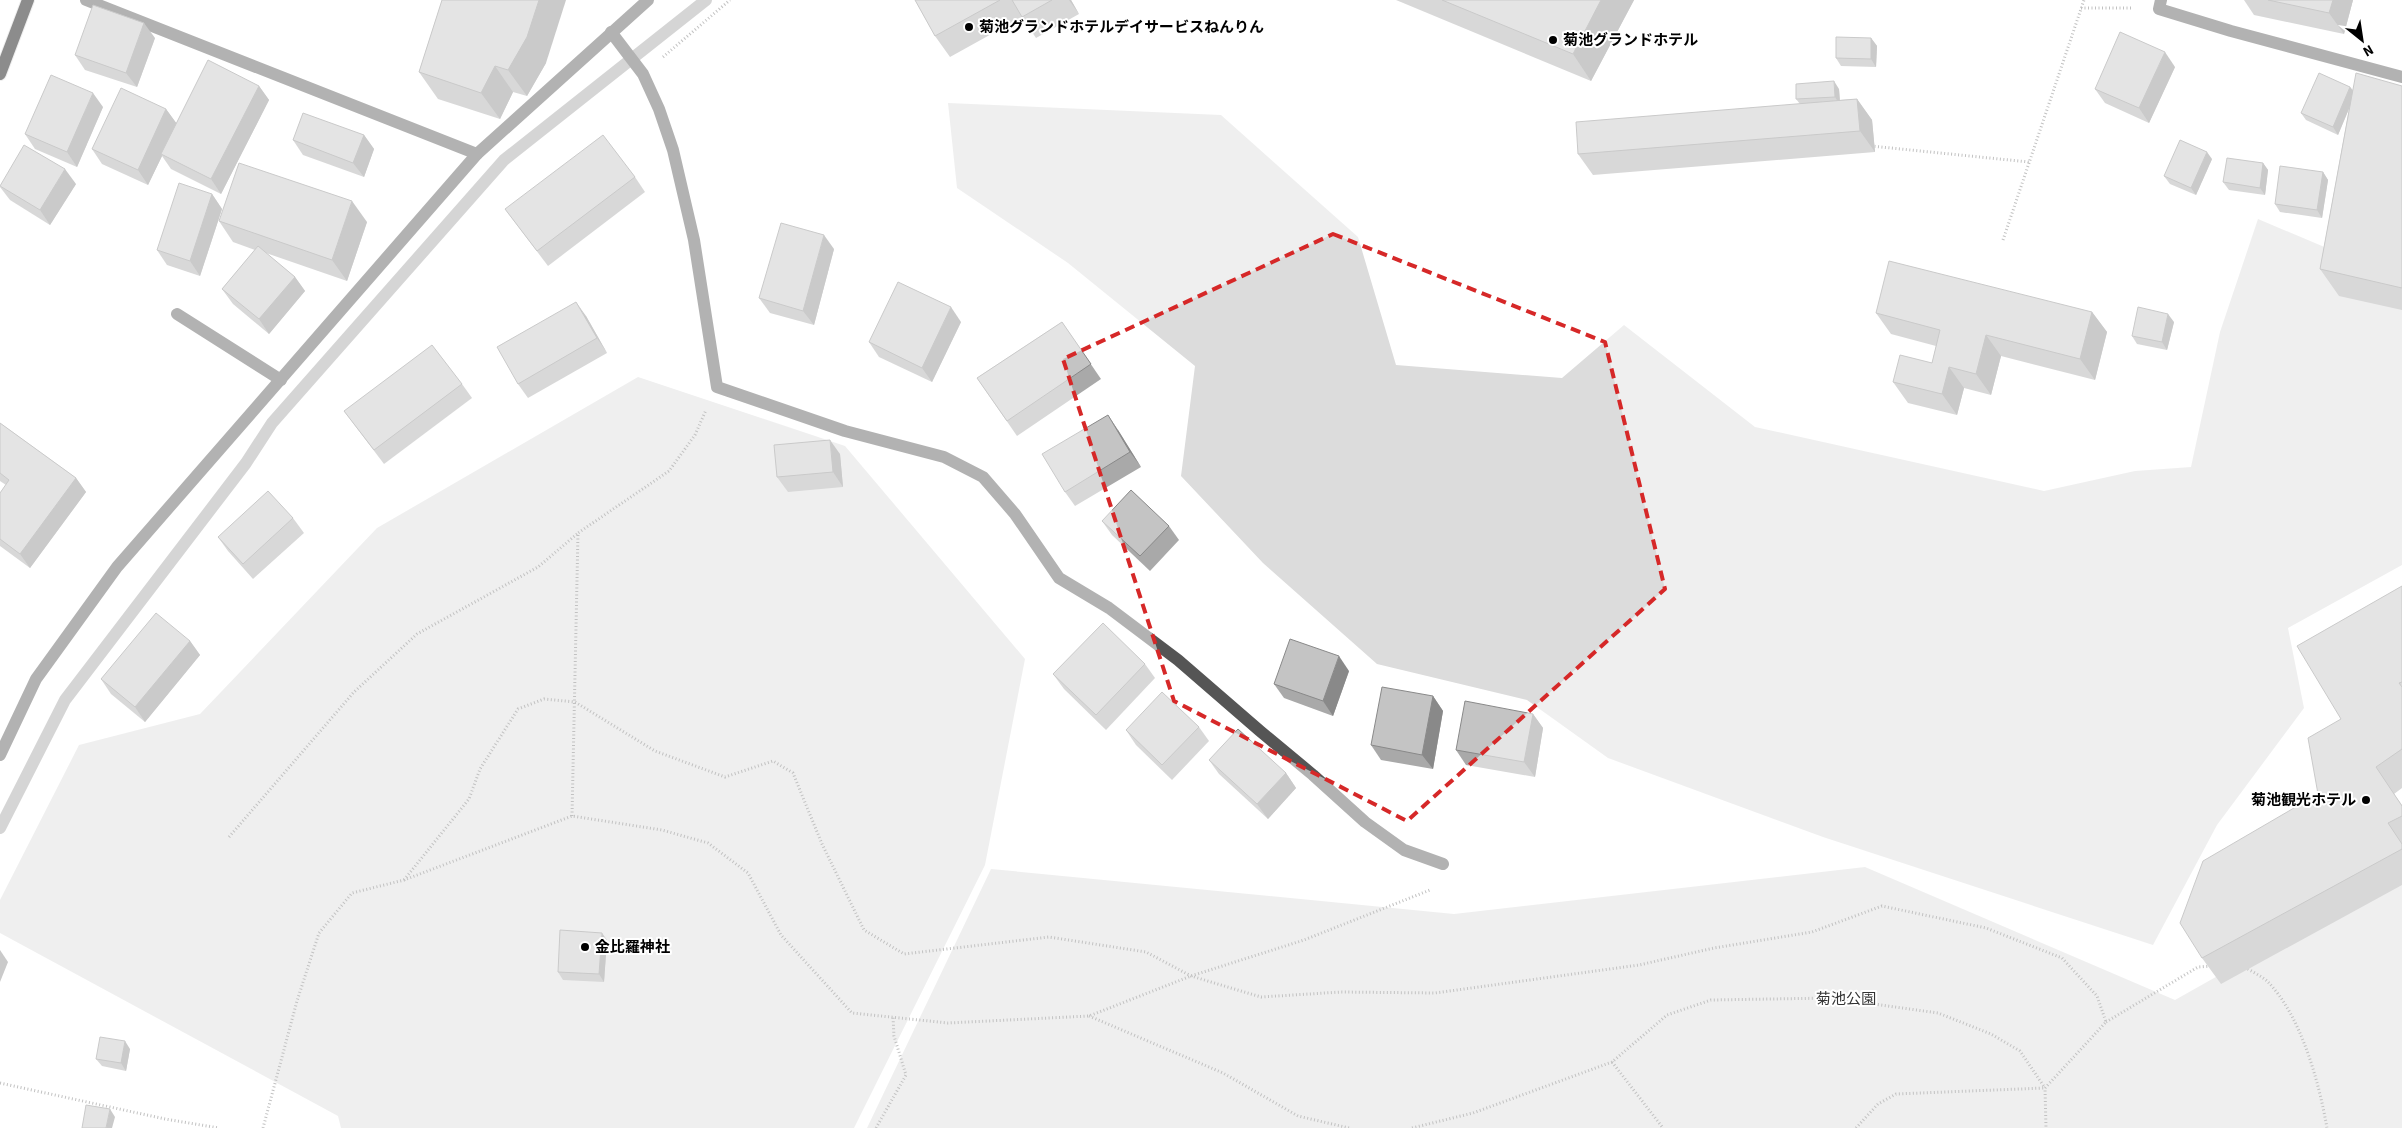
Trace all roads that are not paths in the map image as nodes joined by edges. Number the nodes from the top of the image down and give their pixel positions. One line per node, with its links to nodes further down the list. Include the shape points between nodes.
1 (28, 0): 6 (main road)
2 (86, 0): 8 (street)
3 (648, 0): 5 (street)
4 (2160, 4): 7 (street, via 2231,31)
5 (611, 32): 8 (street); 12 (street, via 643,74 673,150 694,240 717,387 845,431 944,457 983,477 1015,514 1059,578 1109,608 1178,660 1364,822 1404,850)
6 (0, 74)
7 (2402, 77)
8 (477, 154): 10 (street)
9 (177, 314): 10 (street)
10 (281, 380): 11 (street, via 118,567 36,679)
11 (0, 755)
12 (1443, 864)

